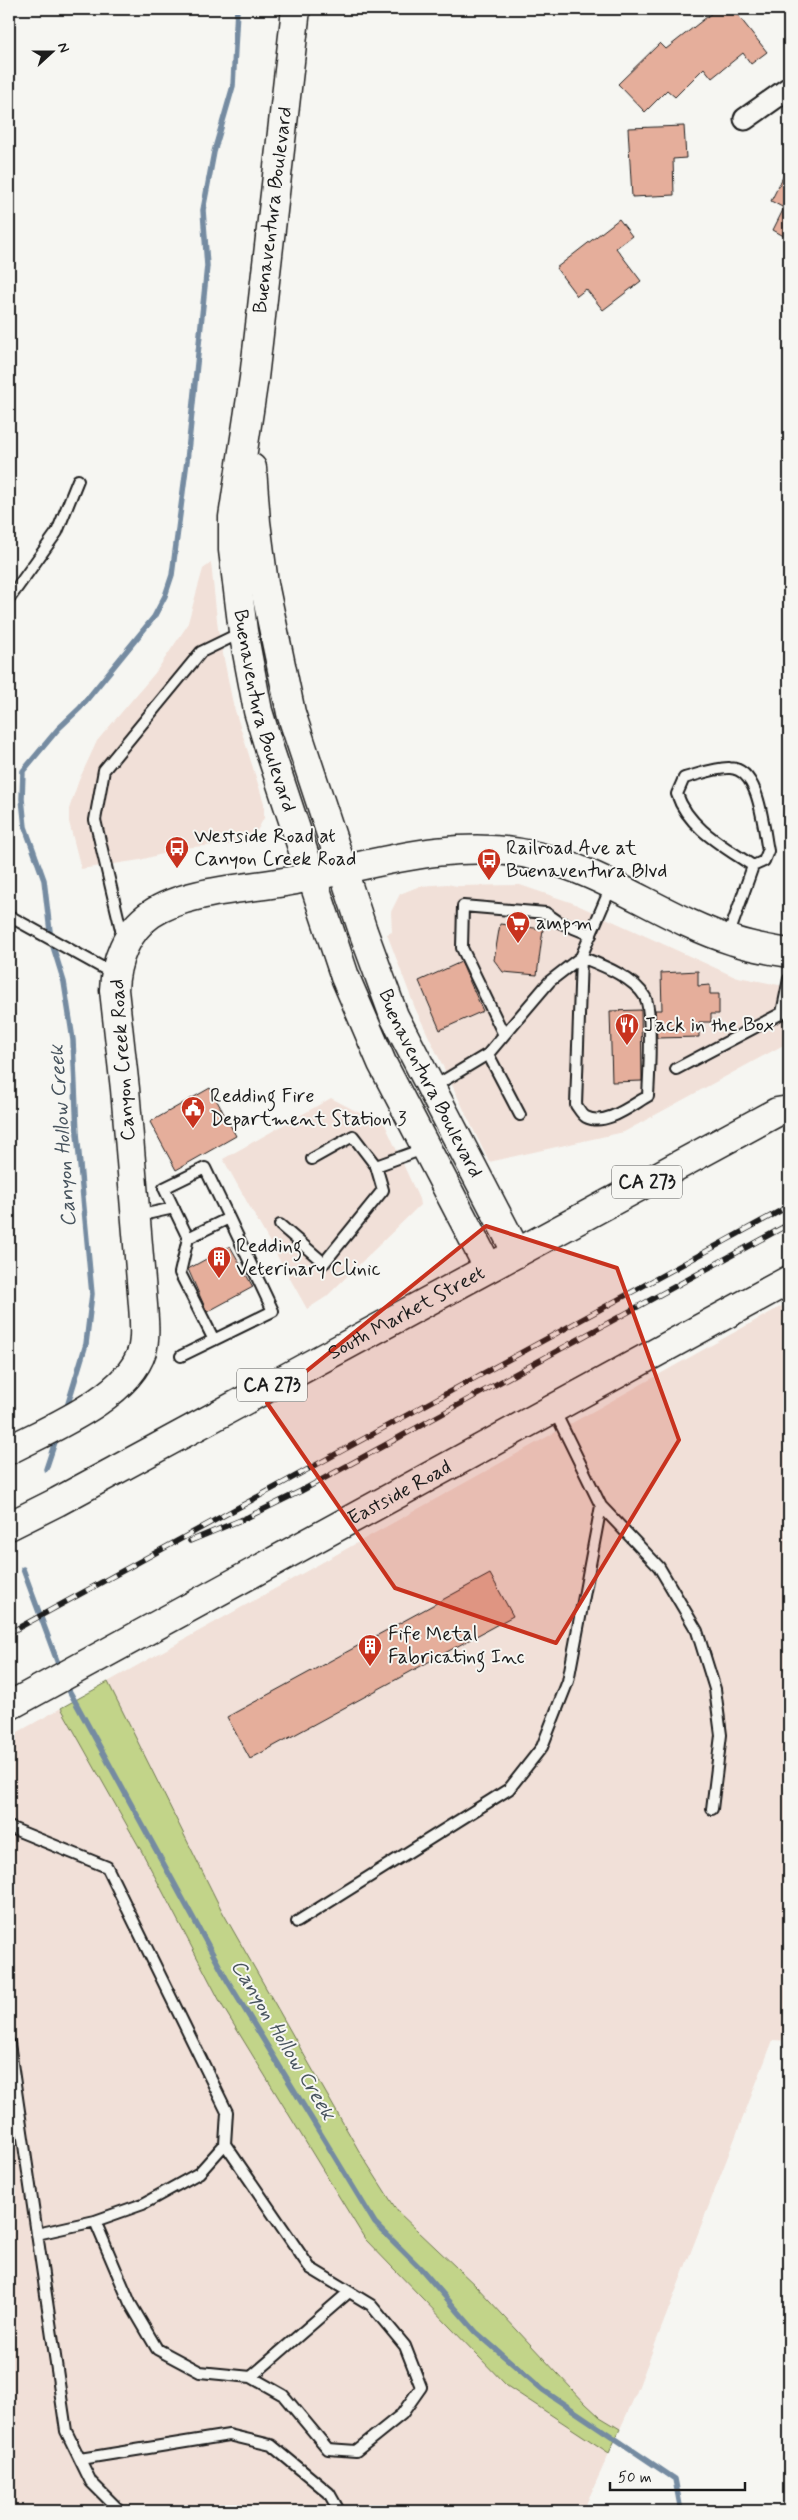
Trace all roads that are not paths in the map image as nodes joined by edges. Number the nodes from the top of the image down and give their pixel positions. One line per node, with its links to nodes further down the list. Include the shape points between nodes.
1 (296, 9): 4 (main road, Buenaventura Boulevard)
2 (789, 88): 3 (street)
3 (746, 119)
4 (249, 412): 7 (main road, Buenaventura Boulevard, via 233,516 233,550); 9 (main road, Buenaventura Boulevard, via 256,522 275,645 291,713)
5 (78, 480): 6 (lane, via 58,532)
6 (9, 599)
7 (243, 631): 10 (main road, Buenaventura Boulevard, via 258,711); 15 (lane, via 201,652 104,770 95,820)
8 (754, 866): 8 (lane, via 764,861 768,851 753,783 743,772 729,768 684,778 677,794 682,809 706,834); 14 (lane)
9 (343, 870): 10 (main road, Canyon Creek Road); 11 (main road, Canyon Creek Road, via 384,860 444,852 501,850 551,860); 23 (main road, Buenaventura Boulevard, via 394,1016)
10 (313, 876): 15 (main road, Canyon Creek Road, via 177,902 148,916); 26 (main road, Buenaventura Boulevard, via 345,977 365,1026)
11 (612, 886): 13 (lane); 14 (main road, Canyon Creek Road)
12 (9, 916): 18 (lane)
13 (591, 935): 17 (lane); 20 (lane, via 546,913 463,906 462,948)
14 (727, 938): 16 (main road, Canyon Creek Road)
15 (125, 946): 18 (main road, Canyon Creek Road)
16 (789, 953)
17 (581, 957): 17 (lane, via 576,1105 586,1117 597,1119 612,1116 648,1096 648,1014 645,997 616,970); 20 (lane, via 550,981)
18 (114, 975): 30 (main road, Canyon Creek Road)
19 (789, 979): 22 (lane, via 782,1013)
20 (504, 1035): 21 (lane)
21 (488, 1054): 23 (lane); 25 (lane)
22 (676, 1069)
23 (432, 1087): 34 (main road, Buenaventura Boulevard)
24 (785, 1106): 34 (main road, South Market Street / CA 273)
25 (520, 1115)
26 (427, 1147): 28 (lane); 35 (main road, Buenaventura Boulevard)
27 (312, 1159): 28 (lane, via 353,1136)
28 (376, 1166): 32 (lane, via 383,1190 324,1263)
29 (174, 1208): 30 (lane); 31 (lane, via 164,1188 205,1168); 33 (lane)
30 (136, 1216): 40 (main road, Canyon Creek Road, via 144,1334 138,1361 126,1380 112,1392)
31 (229, 1218): 33 (lane); 37 (lane, via 273,1310)
32 (280, 1225)
33 (188, 1238): 37 (lane, via 180,1272)
34 (517, 1253): 35 (main road, South Market Street / CA 273)
35 (488, 1267): 42 (main road, South Market Street / CA 273)
36 (789, 1280): 39 (main road, Eastside Road)
37 (214, 1340): 38 (lane)
38 (181, 1356)
39 (554, 1410): 41 (lane); 43 (main road, Eastside Road)
40 (15, 1447)
41 (601, 1506): 44 (lane, via 659,1567 697,1631 715,1689 721,1735); 46 (lane, via 568,1681 542,1747 509,1790)
42 (9, 1526)
43 (9, 1706)
44 (712, 1809)
45 (9, 1827): 48 (lane, via 107,1866 226,2112)
46 (297, 1922)
47 (9, 2043): 50 (lane)
48 (225, 2144): 49 (lane, via 199,2173 143,2204); 51 (lane, via 310,2268)
49 (95, 2222): 50 (lane); 52 (lane, via 130,2303 157,2349 200,2372)
50 (37, 2234): 53 (lane, via 66,2431)
51 (349, 2292): 52 (lane); 52 (lane, via 370,2305 405,2346 421,2387 402,2414 356,2451 328,2450 283,2395)
52 (251, 2377)
53 (80, 2459): 54 (lane, via 91,2482); 55 (lane, via 229,2435 271,2445 329,2493)
54 (120, 2511)
55 (339, 2511)

